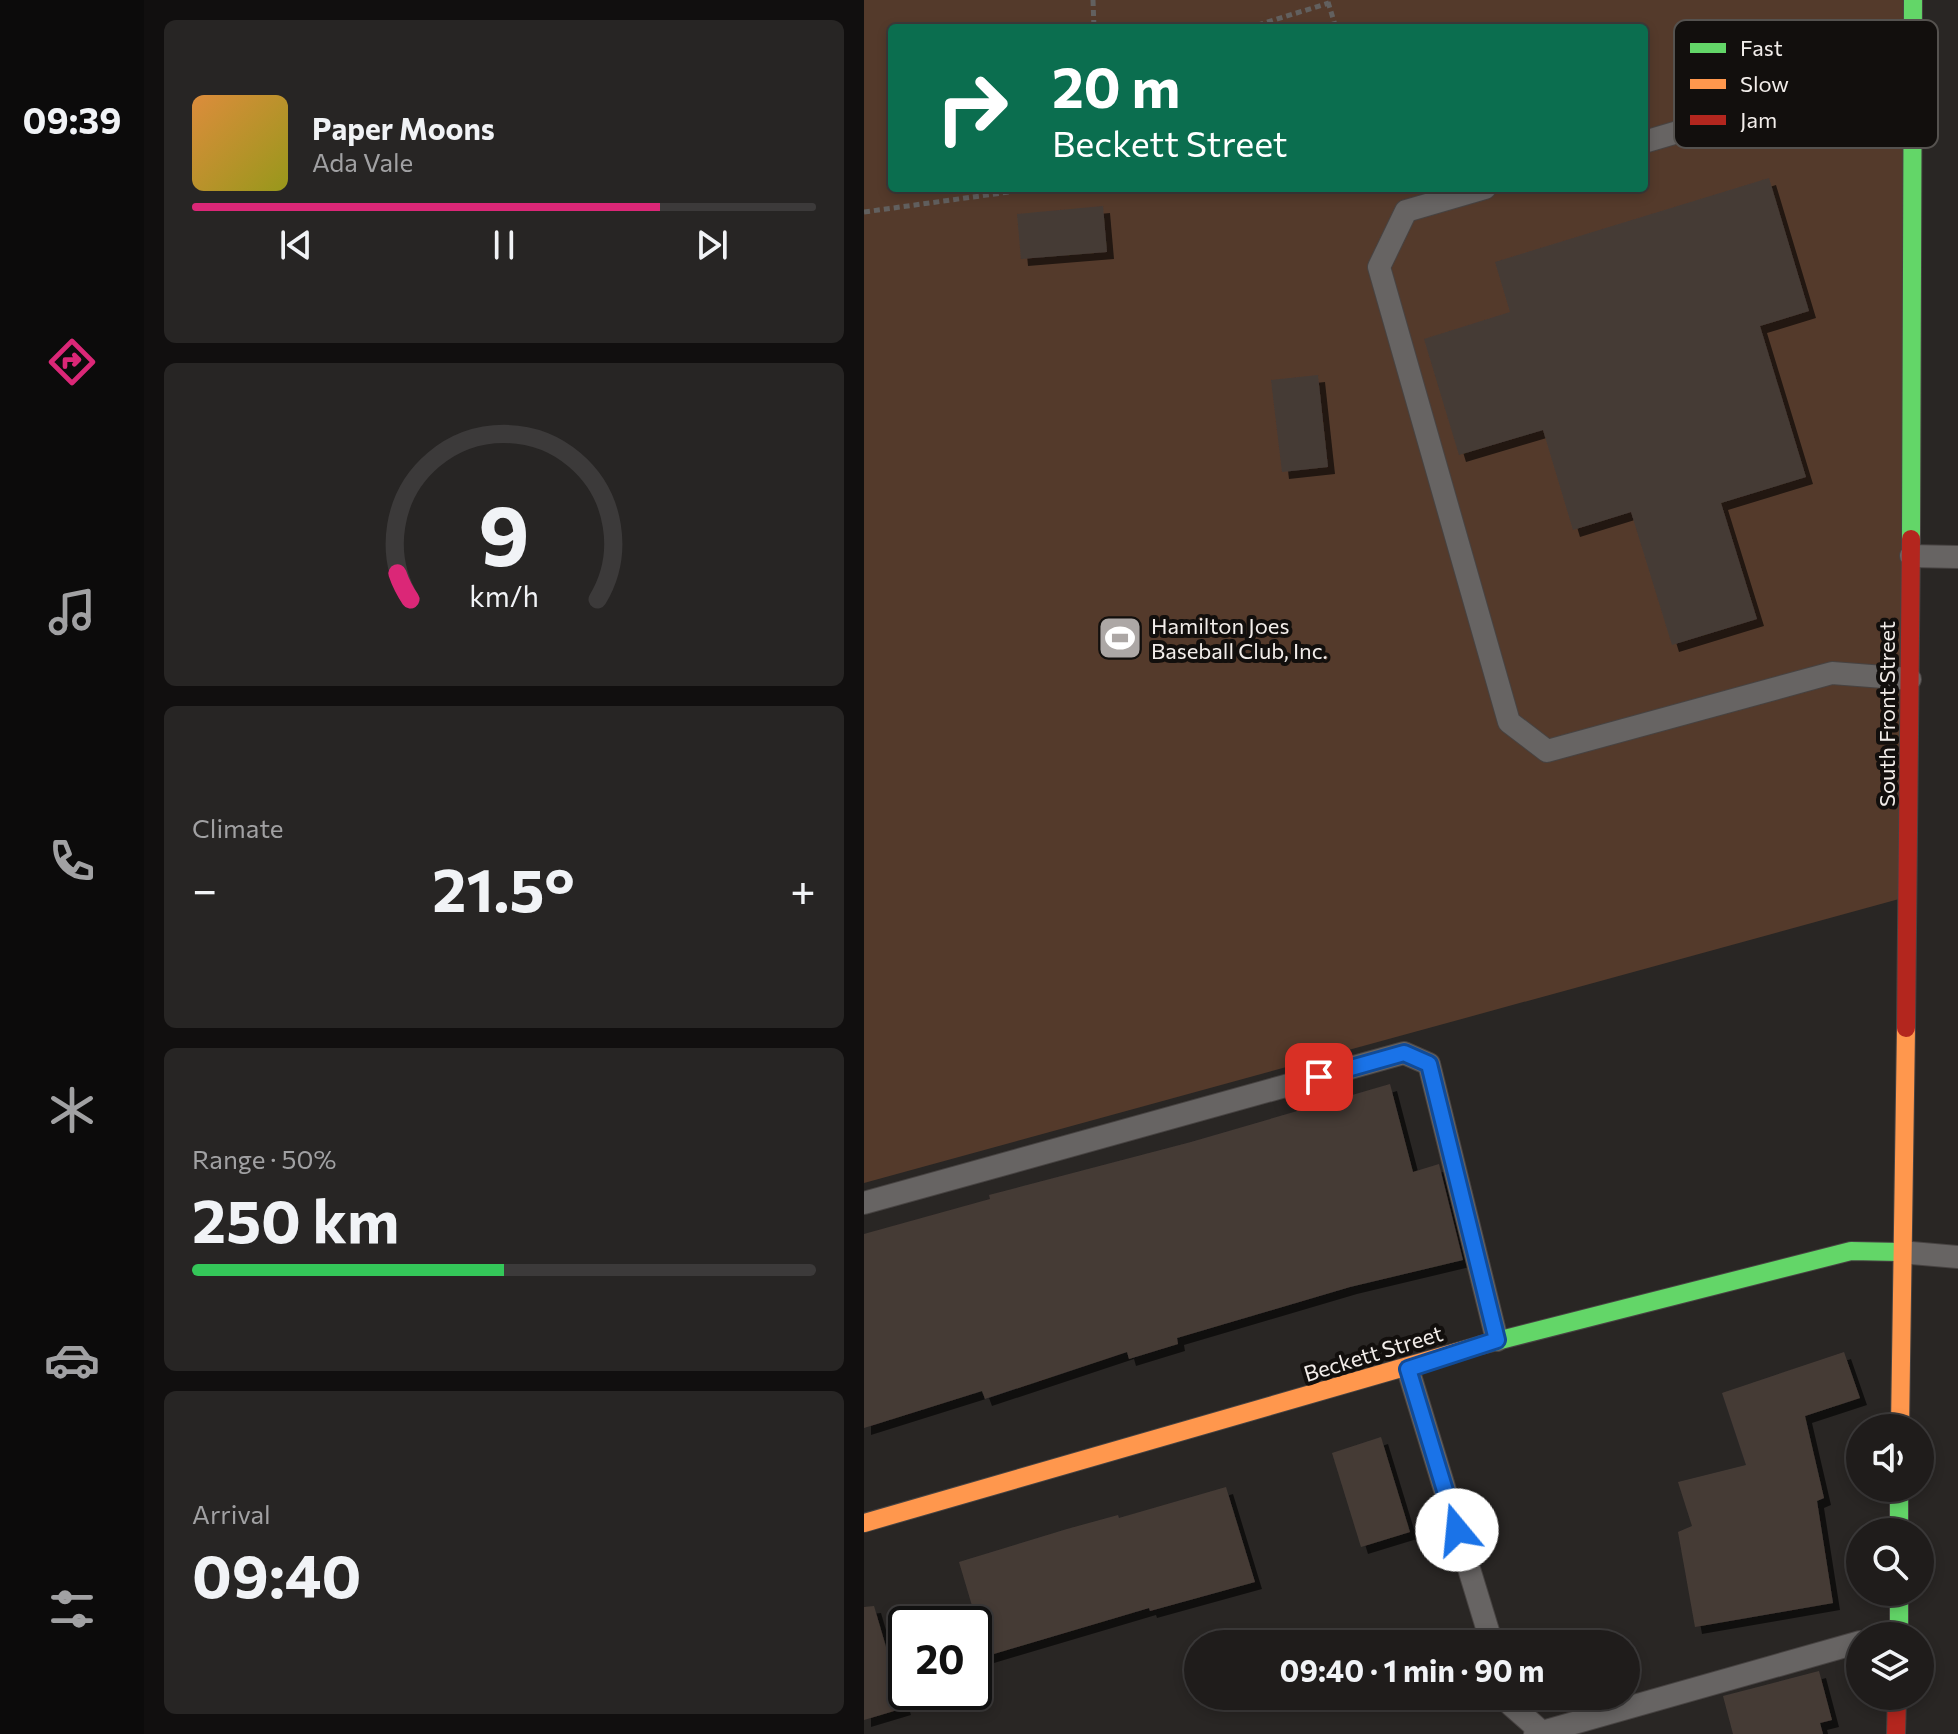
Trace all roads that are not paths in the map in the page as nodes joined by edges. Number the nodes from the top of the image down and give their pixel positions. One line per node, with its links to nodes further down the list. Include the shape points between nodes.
1 (1913, 0): 2 (street, South Front Street)
2 (1914, 20)
3 (1674, 133): 4 (lane)
4 (1648, 141)
5 (1913, 148): 7 (street, South Front Street)
6 (1471, 192): 9 (lane, via 1406,211 1379,267 1509,722 1547,751 1832,673)
7 (1911, 556): 8 (lane); 9 (street, South Front Street)
8 (1958, 557)
9 (1910, 679): 11 (street, South Front Street)
10 (864, 1203): 13 (lane, via 1404,1053 1429,1064)
11 (1900, 1252): 12 (lane); 13 (street, Beckett Street, via 1851,1251); 15 (street, South Front Street)
12 (1958, 1257)
13 (1497, 1340): 14 (street, Beckett Street)
14 (1408, 1369): 16 (street, Beckett Street); 17 (lane)
15 (1900, 1414)
16 (864, 1523)
17 (1488, 1630)
18 (1846, 1646): 21 (lane)
19 (1516, 1710): 21 (lane)
20 (1897, 1710): 22 (street)
21 (1541, 1733)
22 (1896, 1734)

